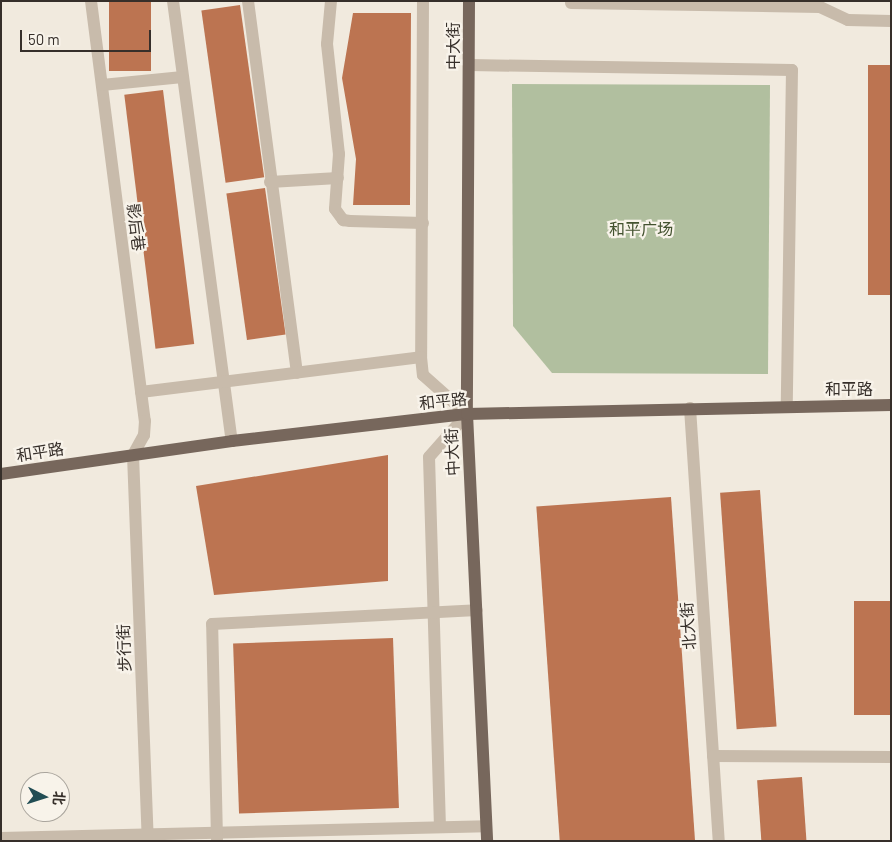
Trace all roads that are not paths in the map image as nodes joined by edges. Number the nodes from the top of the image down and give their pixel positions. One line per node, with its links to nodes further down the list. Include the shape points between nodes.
1 (91, 1): 11 (street, 影后巷)
2 (173, 1): 10 (street)
3 (248, 1): 13 (street)
4 (331, 1): 12 (street, via 327,44 329,78 338,122)
5 (424, 1): 14 (street)
6 (469, 1): 9 (main road, 中大街)
7 (571, 3): 8 (street, via 820,7 848,20)
8 (891, 21)
9 (470, 65): 20 (street, via 792,70); 22 (main road, 中大街)
10 (184, 77): 11 (street); 17 (street)
11 (102, 85): 18 (street, 影后巷)
12 (338, 178): 13 (street); 14 (street, via 335,209 343,220)
13 (270, 182): 16 (street)
14 (423, 223): 15 (street)
15 (421, 357): 16 (street); 22 (street, via 424,375)
16 (296, 373): 17 (street)
17 (224, 383): 18 (street); 23 (street)
18 (141, 392): 24 (street, 影后巷, via 144,435)
19 (891, 405): 20 (main road, 和平路)
20 (787, 406): 21 (main road, 和平路)
21 (690, 408): 22 (main road, 和平路); 28 (street, 北大街)
22 (466, 414): 23 (main road, 和平路); 26 (main road, 中大街); 27 (street, via 429,457)
23 (232, 441): 24 (main road, 和平路)
24 (133, 455): 25 (main road, 和平路); 34 (street, 步行街)
25 (1, 474)
26 (477, 610): 27 (street); 30 (main road, 中大街)
27 (432, 612): 31 (street); 32 (street, via 212,624)
28 (713, 756): 29 (street); 36 (street, 北大街)
29 (891, 757)
30 (486, 826): 31 (street); 35 (main road, 中大街)
31 (440, 827): 32 (street)
32 (217, 837): 34 (street)
33 (1, 838): 34 (street)
34 (148, 838)
35 (487, 841)
36 (719, 841)

